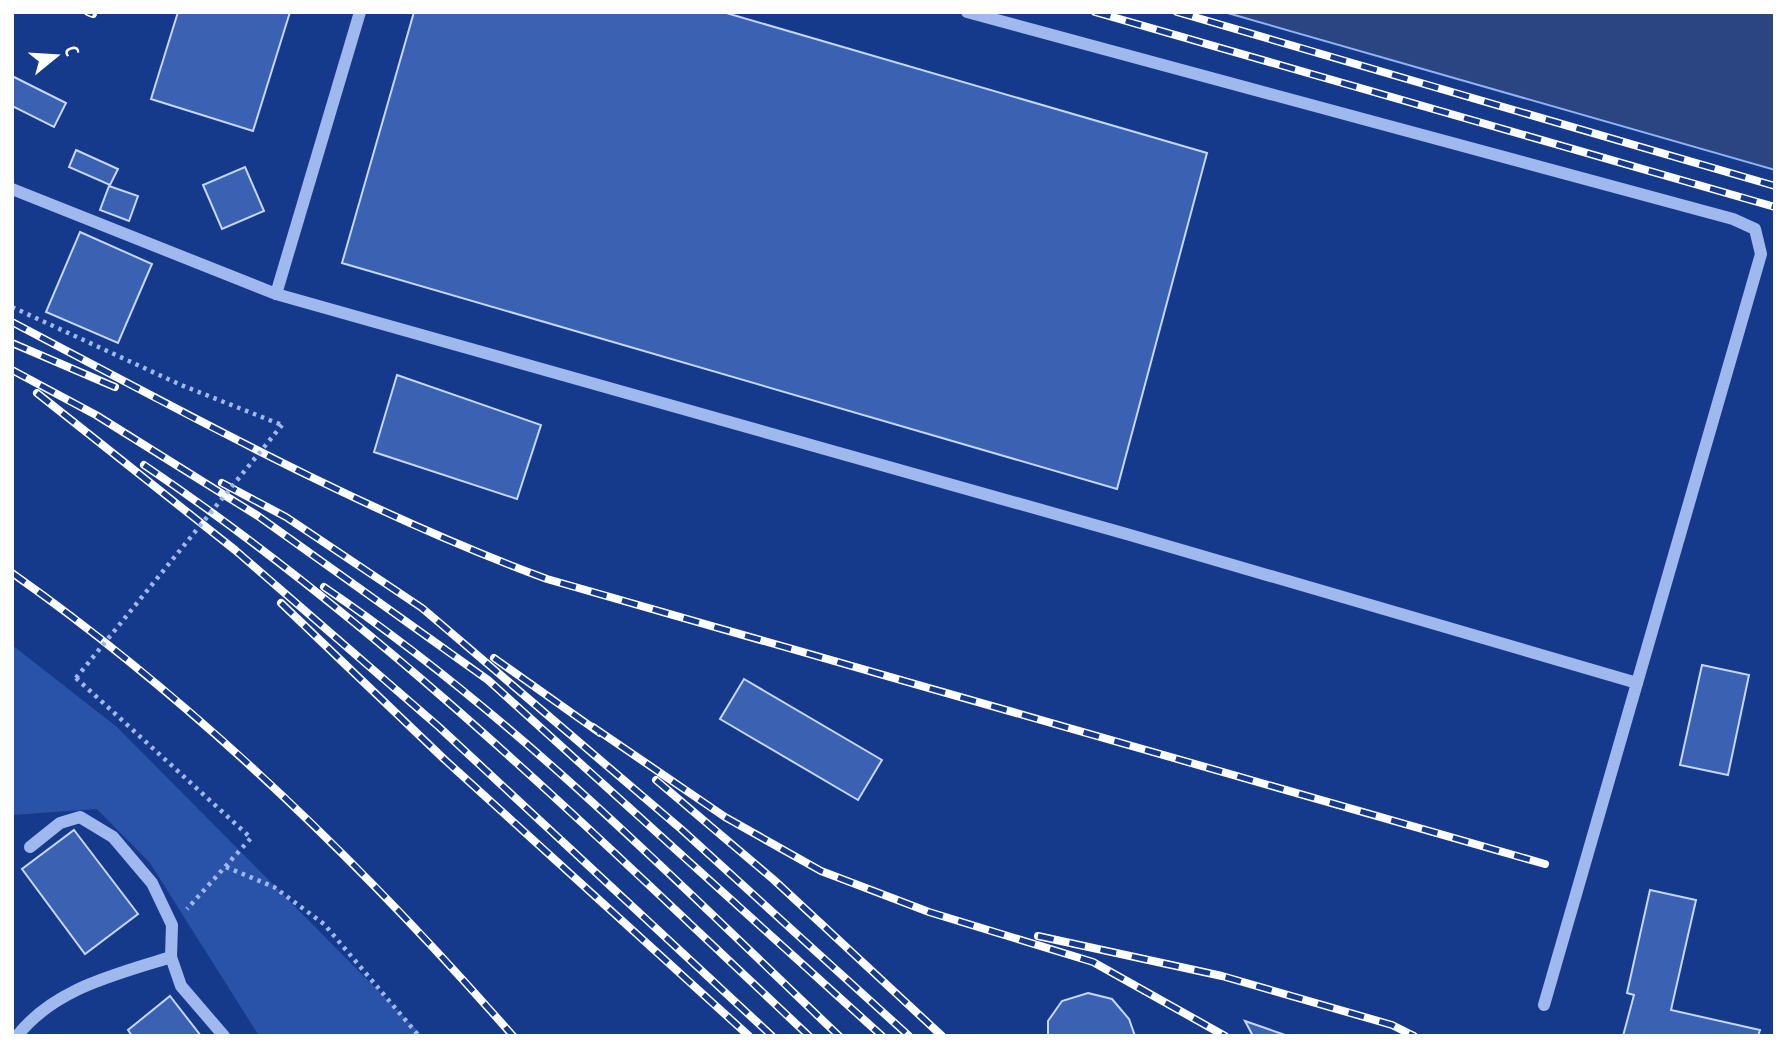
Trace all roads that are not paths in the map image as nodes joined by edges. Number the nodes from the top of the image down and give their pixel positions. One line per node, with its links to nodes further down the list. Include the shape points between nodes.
1 (360, 12): 4 (lane)
2 (967, 12): 5 (lane, via 1755,229 1762,254)
3 (12, 189): 4 (lane)
4 (276, 294): 5 (lane)
5 (1637, 683): 8 (lane)
6 (30, 847): 7 (lane, via 60,823 80,817 113,837 152,883 172,925)
7 (171, 957): 9 (lane, via 82,985 29,1020); 10 (lane, via 181,986)
8 (1544, 1005)
9 (17, 1036)
10 (225, 1036)

